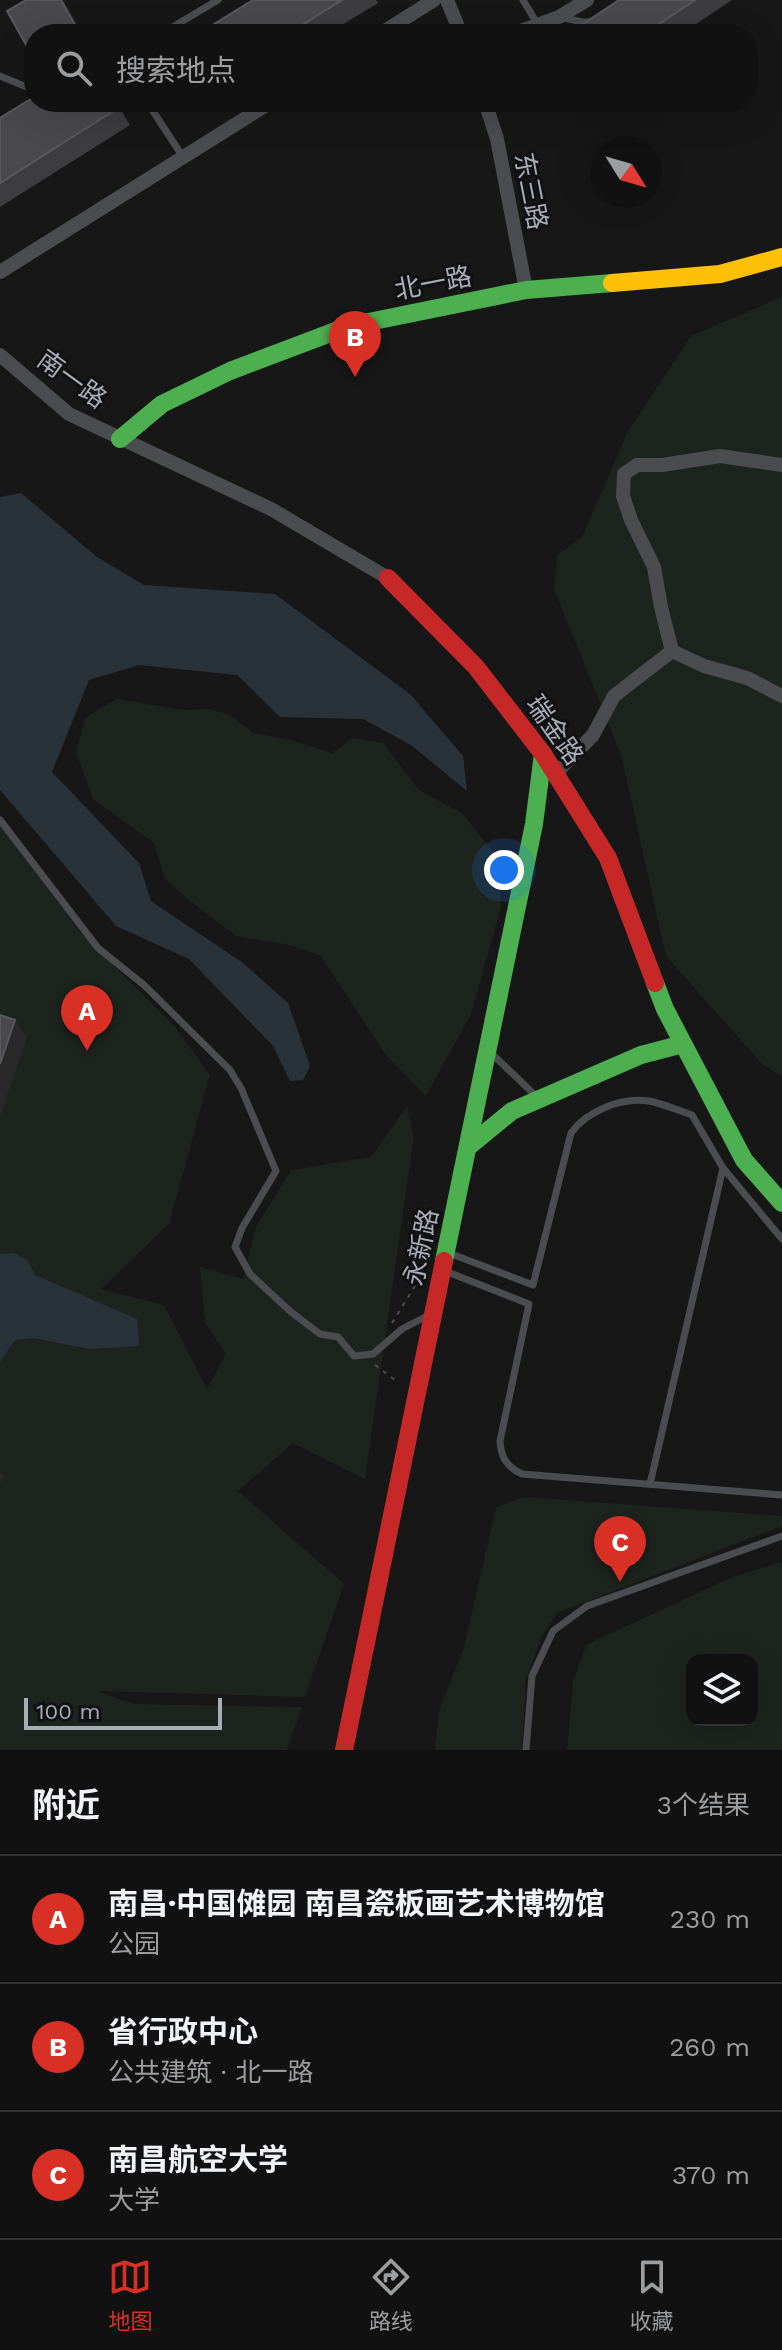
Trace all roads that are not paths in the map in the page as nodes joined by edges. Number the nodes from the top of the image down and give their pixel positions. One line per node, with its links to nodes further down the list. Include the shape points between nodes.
1 (218, 0): 8 (lane)
2 (434, 0): 9 (street)
3 (447, 0): 10 (street)
4 (523, 0): 11 (lane)
5 (587, 0): 6 (street)
6 (559, 17): 7 (lane); 12 (street)
7 (610, 21)
8 (178, 24)
9 (396, 24)
10 (457, 24)
11 (537, 24)
12 (541, 24)
13 (0, 76): 14 (lane)
14 (24, 86)
15 (154, 112): 18 (lane)
16 (255, 112): 18 (street)
17 (488, 112): 21 (street, 东三路)
18 (183, 157): 20 (street)
19 (782, 257): 21 (street, 北一路, via 720,274)
20 (0, 272)
21 (526, 290): 23 (street, 北一路, via 349,326 216,377 162,404)
22 (0, 355): 23 (street, 南一路, via 69,414)
23 (120, 439): 25 (street, 瑞金路, via 271,509)
24 (782, 465): 26 (street, via 720,456 637,465 624,474 623,496 654,567)
25 (388, 578): 28 (street, 瑞金路, via 476,667)
26 (672, 651): 27 (street); 29 (street, via 614,696 593,735)
27 (782, 696)
28 (543, 754): 29 (street, 瑞金路); 32 (street, 永新路, via 537,809)
29 (555, 774): 31 (street, 瑞金路, via 608,858)
30 (0, 820): 41 (lane, via 98,948 205,1044 241,1088 276,1171 235,1247 250,1274 320,1334 338,1337 354,1356 373,1354 402,1329)
31 (683, 1044): 33 (street, via 641,1055); 36 (street, 瑞金路, via 744,1160)
32 (488, 1049): 33 (lane); 34 (street, 永新路)
33 (539, 1098): 34 (street, via 512,1111)
34 (468, 1147): 38 (street, 永新路)
35 (723, 1168): 37 (lane); 39 (lane, via 692,1115 647,1101 595,1112 571,1133); 42 (lane)
36 (782, 1203)
37 (782, 1239)
38 (445, 1261): 39 (lane); 40 (lane); 41 (street, 永新路)
39 (533, 1285): 40 (lane)
40 (529, 1304): 42 (lane, via 500,1454 522,1474)
41 (434, 1312): 45 (street, 永新路)
42 (650, 1484): 43 (lane)
43 (782, 1495)
44 (782, 1536): 46 (lane, via 587,1606 553,1631 532,1676)
45 (344, 1750)
46 (526, 1750)

